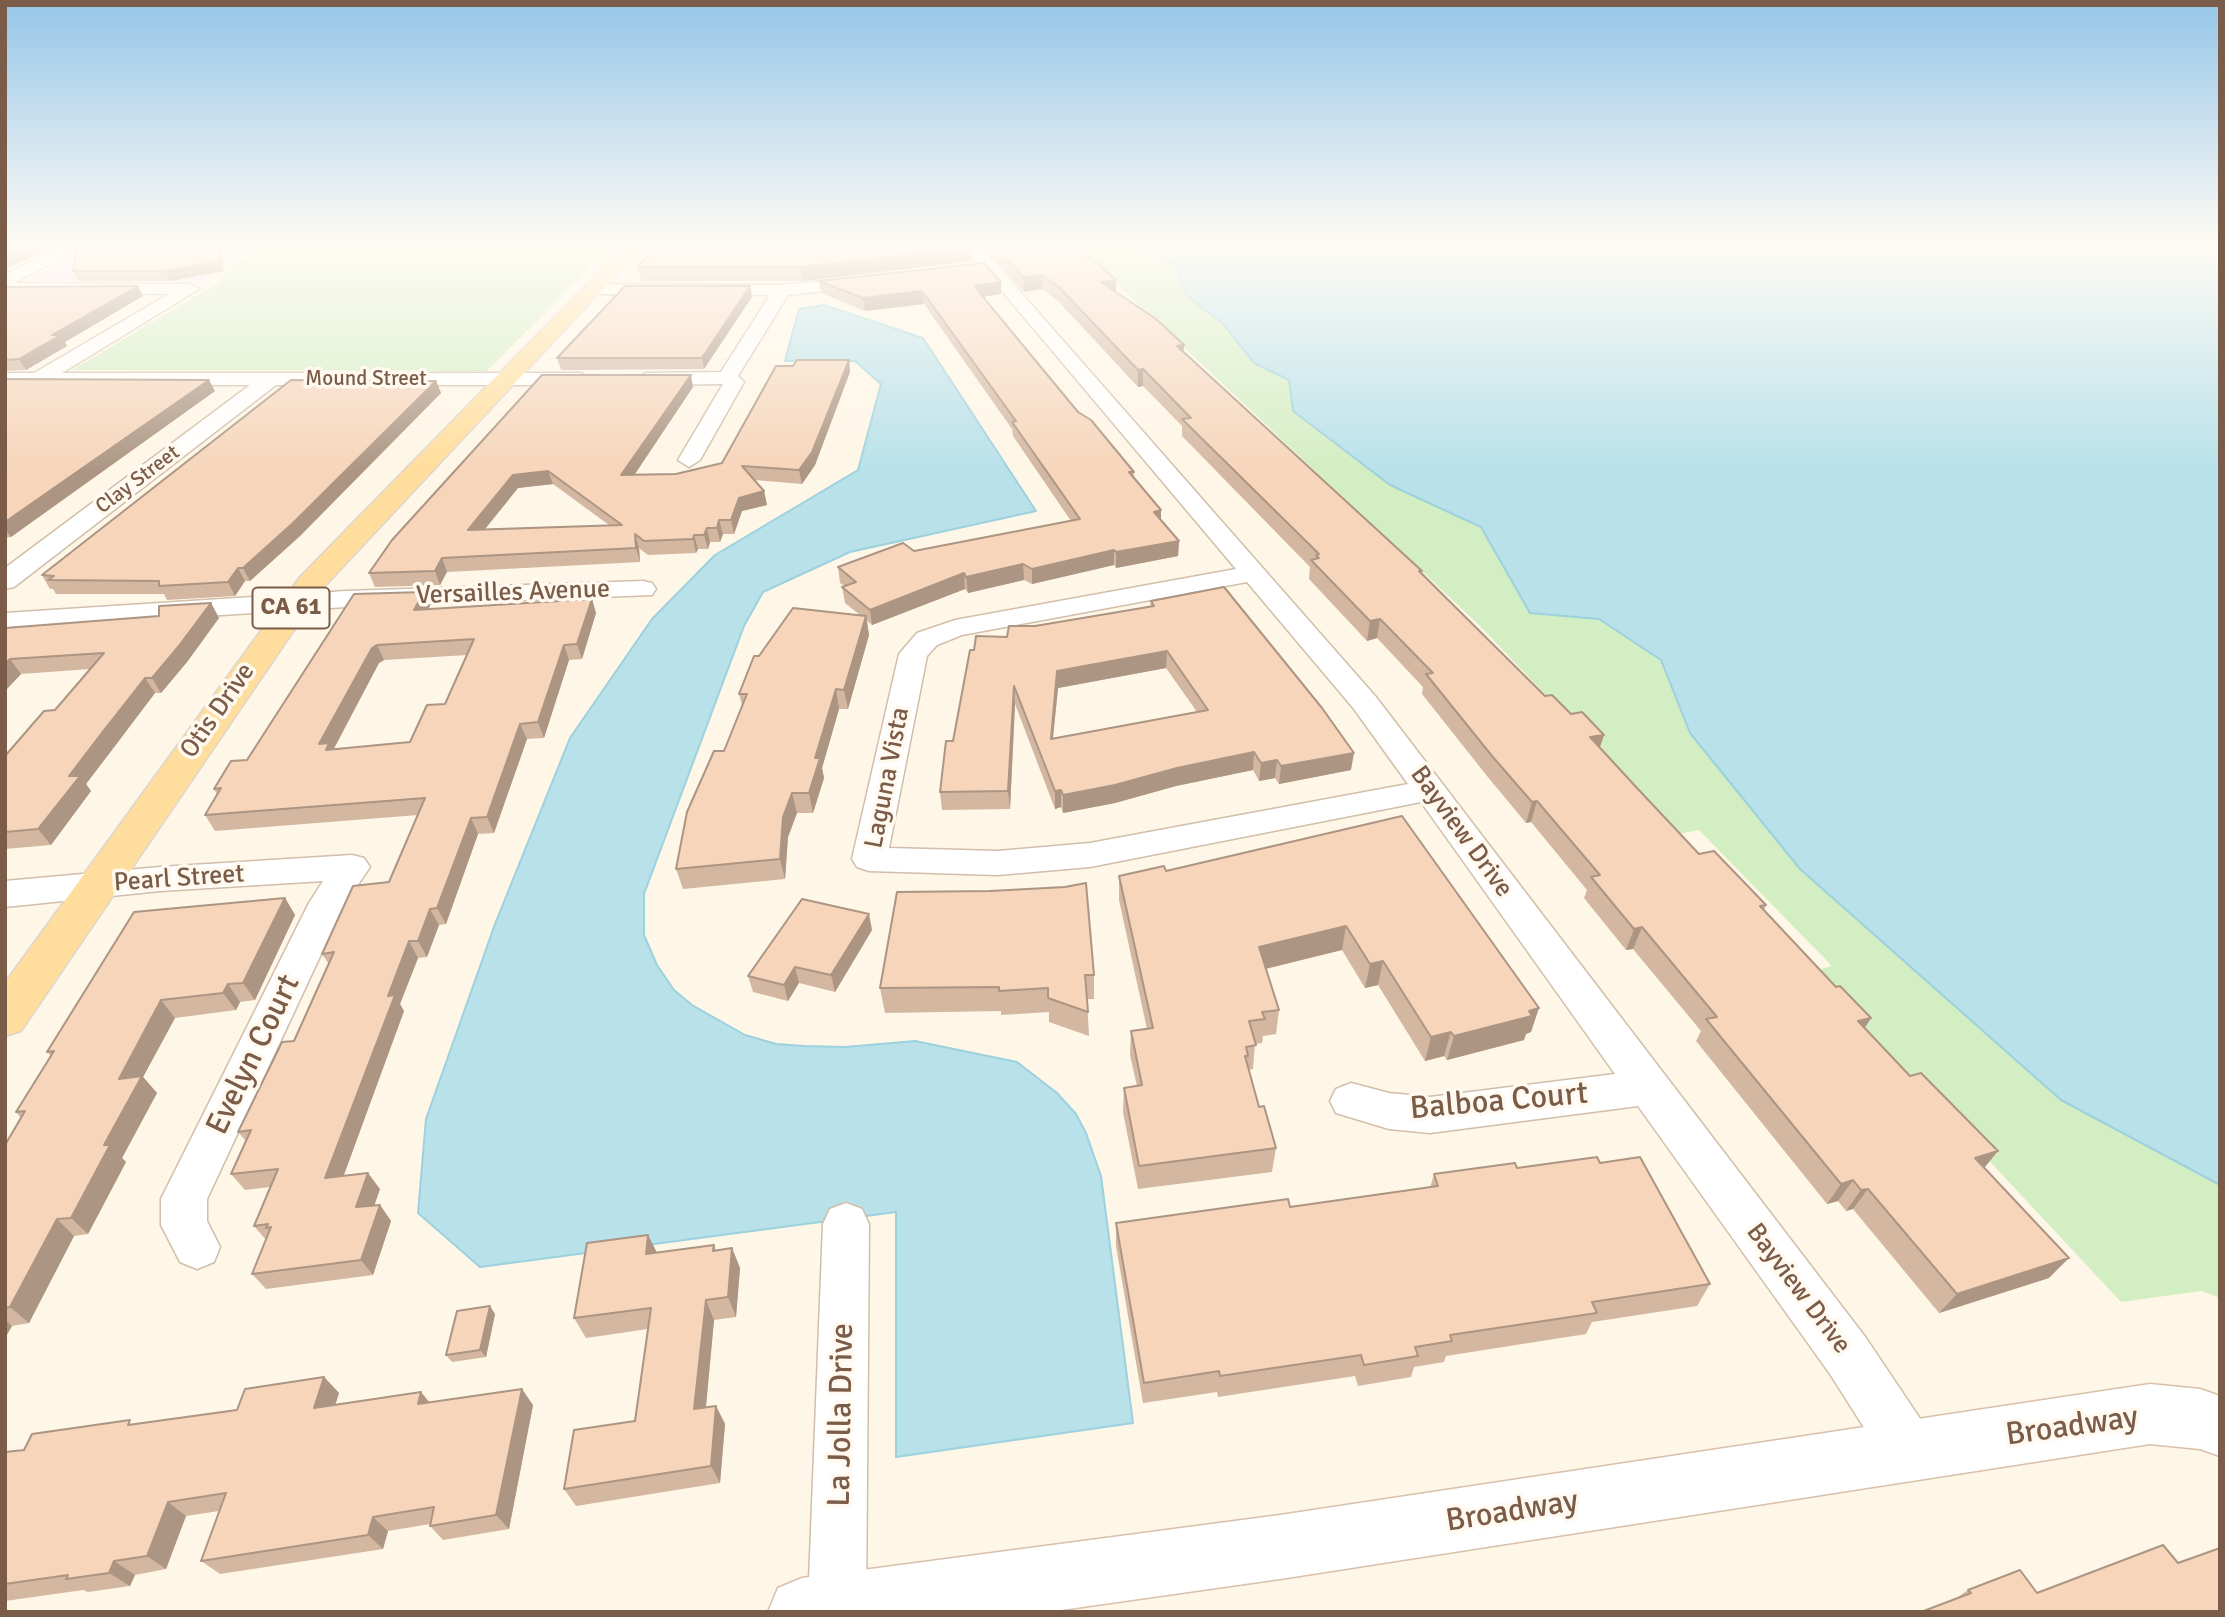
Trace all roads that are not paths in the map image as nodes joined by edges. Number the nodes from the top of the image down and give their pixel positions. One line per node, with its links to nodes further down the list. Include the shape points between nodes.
1 (136, 321): 7 (street)
2 (561, 321): 9 (main road, Otis Drive / CA 61)
3 (762, 321): 5 (street)
4 (1029, 321): 14 (street, Bayview Drive)
5 (727, 378): 11 (street); 13 (street, via 734,382)
6 (5, 379): 7 (street, Mound Street)
7 (39, 379): 8 (street, Mound Street); 12 (street)
8 (271, 379): 9 (street, Mound Street); 15 (street, Clay Street)
9 (505, 379): 10 (street, Mound Street); 17 (main road, Otis Drive / CA 61)
10 (595, 379)
11 (621, 379)
12 (5, 400)
13 (689, 460)
14 (1254, 573): 19 (street, Bayview Drive, via 1365,703); 19 (street, Laguna Vista, via 955,628 927,639 913,654 869,859 998,863 1090,855)
15 (5, 581)
16 (643, 589): 17 (street, Versailles Avenue)
17 (296, 602): 18 (street, Versailles Avenue); 21 (main road, Otis Drive / CA 61)
18 (5, 621)
19 (1430, 790): 24 (street, Bayview Drive)
20 (352, 867): 21 (street, Pearl Street); 27 (street, Evelyn Court, via 327,903 184,1199 184,1225)
21 (97, 885): 22 (street, Pearl Street); 23 (main road, Otis Drive / CA 61)
22 (5, 894)
23 (5, 1018)
24 (1648, 1087): 25 (street, Balboa Court, via 1430,1115); 29 (street, Bayview Drive, via 1848,1356)
25 (1351, 1101)
26 (846, 1224): 30 (street, La Jolla Drive)
27 (197, 1247)
28 (2220, 1426): 29 (street, Broadway, via 2200,1419 2150,1414)
29 (1910, 1451): 30 (street, Broadway, via 1280,1547)
30 (820, 1609)

